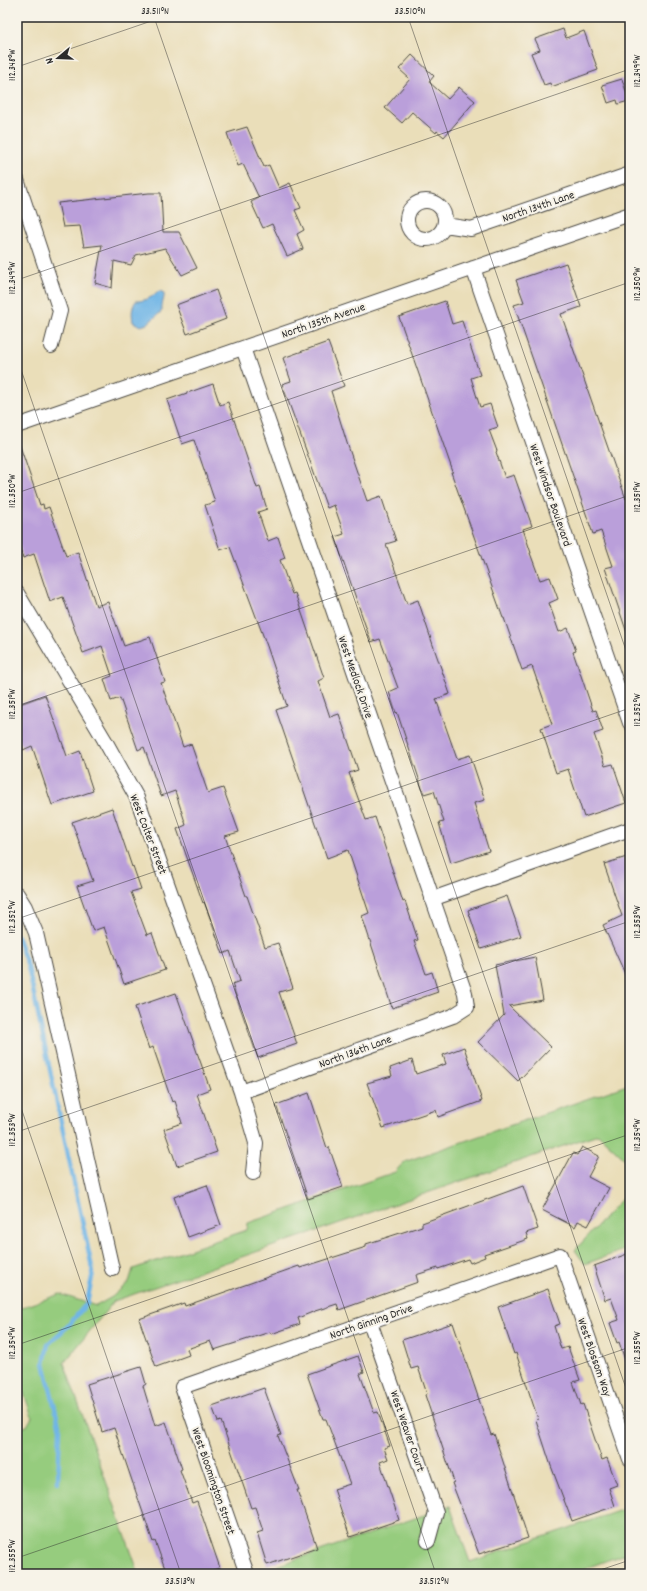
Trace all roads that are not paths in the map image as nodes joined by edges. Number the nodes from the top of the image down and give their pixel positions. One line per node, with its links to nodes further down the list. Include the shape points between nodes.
1 (630, 174): 4 (street, North 134th Lane, via 471,229)
2 (17, 180): 6 (street, via 60,311)
3 (630, 214): 5 (street, North 135th Avenue)
4 (445, 225)
5 (473, 268): 7 (street, North 135th Avenue); 10 (street, West Windsor Boulevard)
6 (51, 346)
7 (243, 348): 8 (street, North 135th Avenue); 13 (street, West Medlock Drive)
8 (17, 426)
9 (17, 593): 15 (street, West Colter Street, via 137,798)
10 (630, 723)
11 (630, 829): 13 (street)
12 (17, 894): 18 (street, via 36,933)
13 (432, 898): 14 (street, West Medlock Drive, via 465,993)
14 (467, 1007): 15 (street, North 136th Lane, via 453,1016)
15 (241, 1092): 16 (street, West Colter Street, via 256,1143)
16 (254, 1173)
17 (560, 1255): 19 (street, North Ginning Drive); 21 (street, West Blossom Way)
18 (112, 1270)
19 (370, 1322): 20 (street, North Ginning Drive); 22 (street, West Weaver Court, via 436,1512)
20 (182, 1388): 23 (street, West Bloomington Street)
21 (630, 1459)
22 (428, 1541)
23 (247, 1574)

